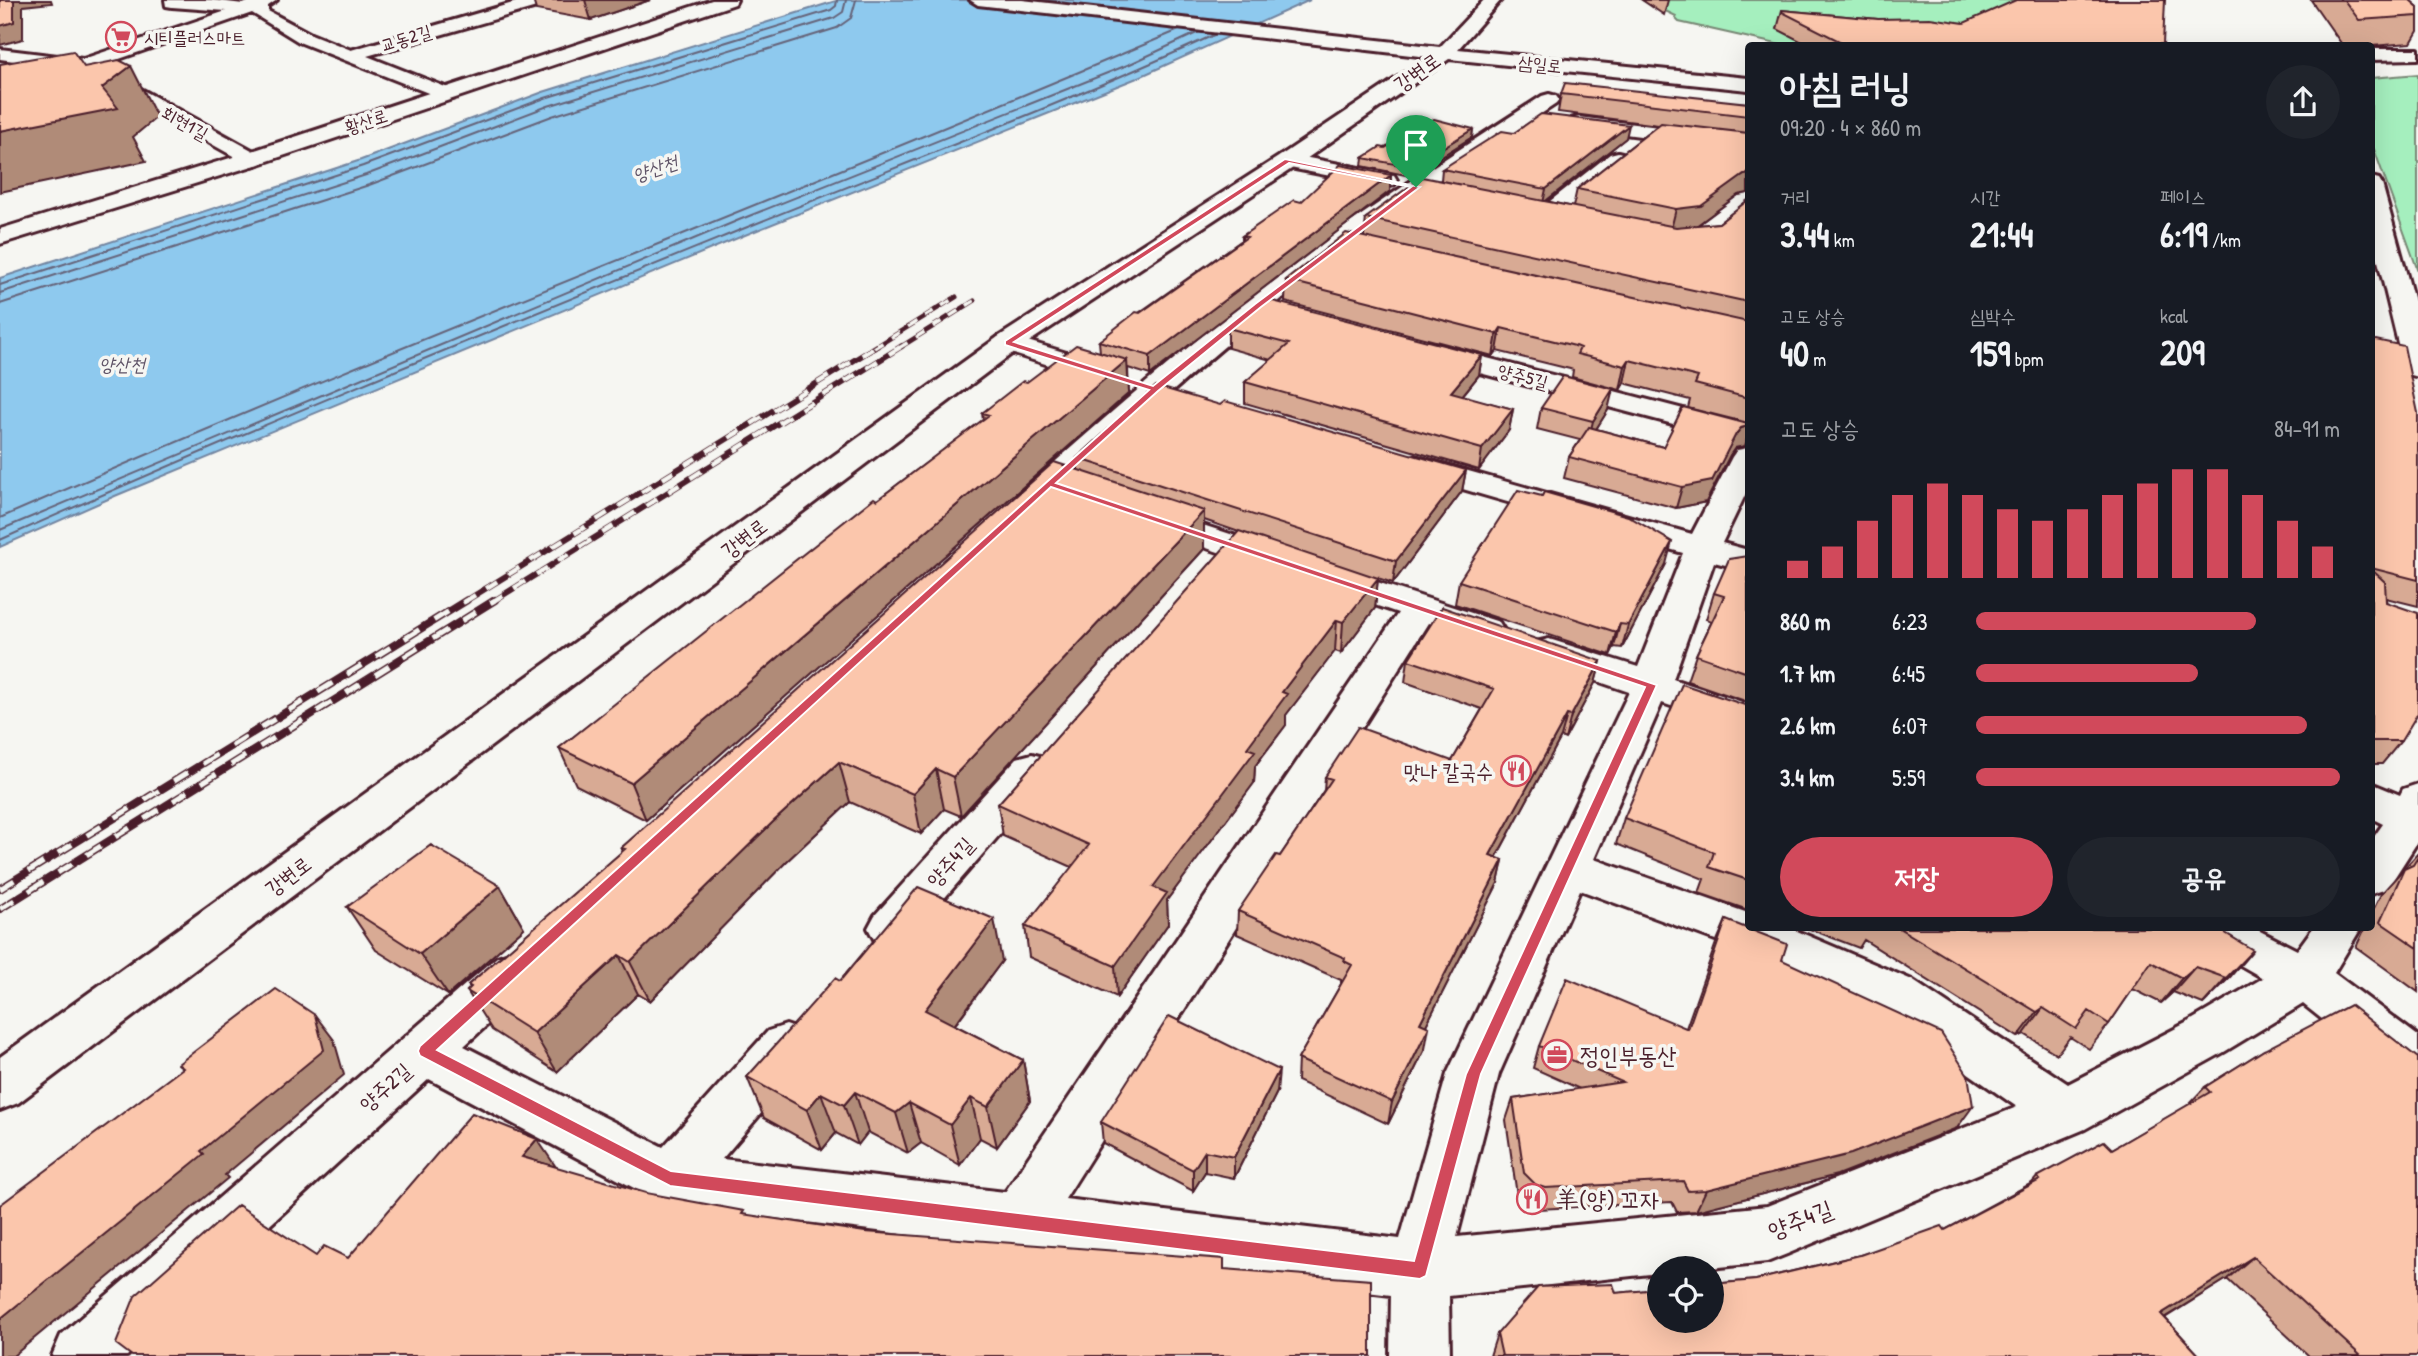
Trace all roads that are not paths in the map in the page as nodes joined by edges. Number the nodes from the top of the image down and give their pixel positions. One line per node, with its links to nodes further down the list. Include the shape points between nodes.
1 (489, 0): 9 (street)
2 (541, 0): 9 (street, 교동2길)
3 (729, 0): 8 (street, 황산로)
4 (978, 0): 12 (street, 삼일로)
5 (1493, 0): 12 (street, 강변로)
6 (173, 2): 7 (street)
7 (259, 4): 11 (street); 15 (street, 교동2길, via 260,13 305,38)
8 (702, 4): 19 (street, 황산로)
9 (515, 8): 15 (street, 교동2길)
10 (155, 30): 11 (street)
11 (180, 32): 17 (street)
12 (1446, 53): 18 (street, 삼일로); 23 (street, 강변로)
13 (0, 54): 17 (street, 회현1길)
14 (2418, 54): 16 (street)
15 (352, 55): 19 (street, 교동2길)
16 (2375, 55)
17 (84, 65): 22 (street, 회현1길)
18 (1745, 85)
19 (446, 94): 22 (street, 황산로)
20 (1652, 132): 21 (street); 24 (street, via 1554,113 1524,117); 28 (street)
21 (1745, 144)
22 (251, 159): 30 (street, 황산로)
23 (1288, 161): 24 (street); 33 (street, 강변로)
24 (1416, 187): 25 (street); 31 (street)
25 (1443, 192)
26 (2375, 199): 36 (street)
27 (1522, 208): 28 (street)
28 (1548, 214): 29 (street)
29 (1576, 220)
30 (0, 237)
31 (1339, 243): 32 (street); 37 (street)
32 (1366, 249)
33 (1008, 343): 37 (street); 61 (street, 강변로)
34 (1404, 344): 38 (street, 양주5길)
35 (2382, 353): 36 (street)
36 (2417, 362)
37 (1175, 395): 42 (street, via 1069,490)
38 (1745, 434)
39 (1381, 455): 43 (street)
40 (1745, 463): 43 (street)
41 (1127, 510): 45 (street, via 1217,561)
42 (999, 530)
43 (1702, 548): 44 (street); 46 (street)
44 (1745, 560)
45 (1420, 608): 46 (street); 64 (street)
46 (1651, 685): 47 (street); 51 (street)
47 (1745, 717)
48 (1056, 743): 56 (street, 양주4길)
49 (2375, 800): 50 (street)
50 (2415, 814): 52 (street)
51 (1568, 868): 62 (street, via 1773,941 1895,995); 65 (street, via 1473,1074)
52 (2375, 871)
53 (2219, 931): 57 (street)
54 (2336, 931): 57 (street, 양주4길)
55 (538, 948): 59 (street, 양주2길)
56 (863, 961)
57 (2305, 978): 60 (street); 62 (street, 양주4길)
58 (817, 1013): 63 (street)
59 (425, 1051): 63 (street, 양주4길); 66 (street, 양주2길)
60 (2418, 1065)
61 (0, 1087)
62 (2066, 1112): 65 (street, 양주4길, via 1767,1234)
63 (670, 1179): 64 (street, 양주4길)
64 (1019, 1221): 65 (street, 양주4길)
65 (1420, 1270): 67 (street)
66 (82, 1356)
67 (1420, 1356)

